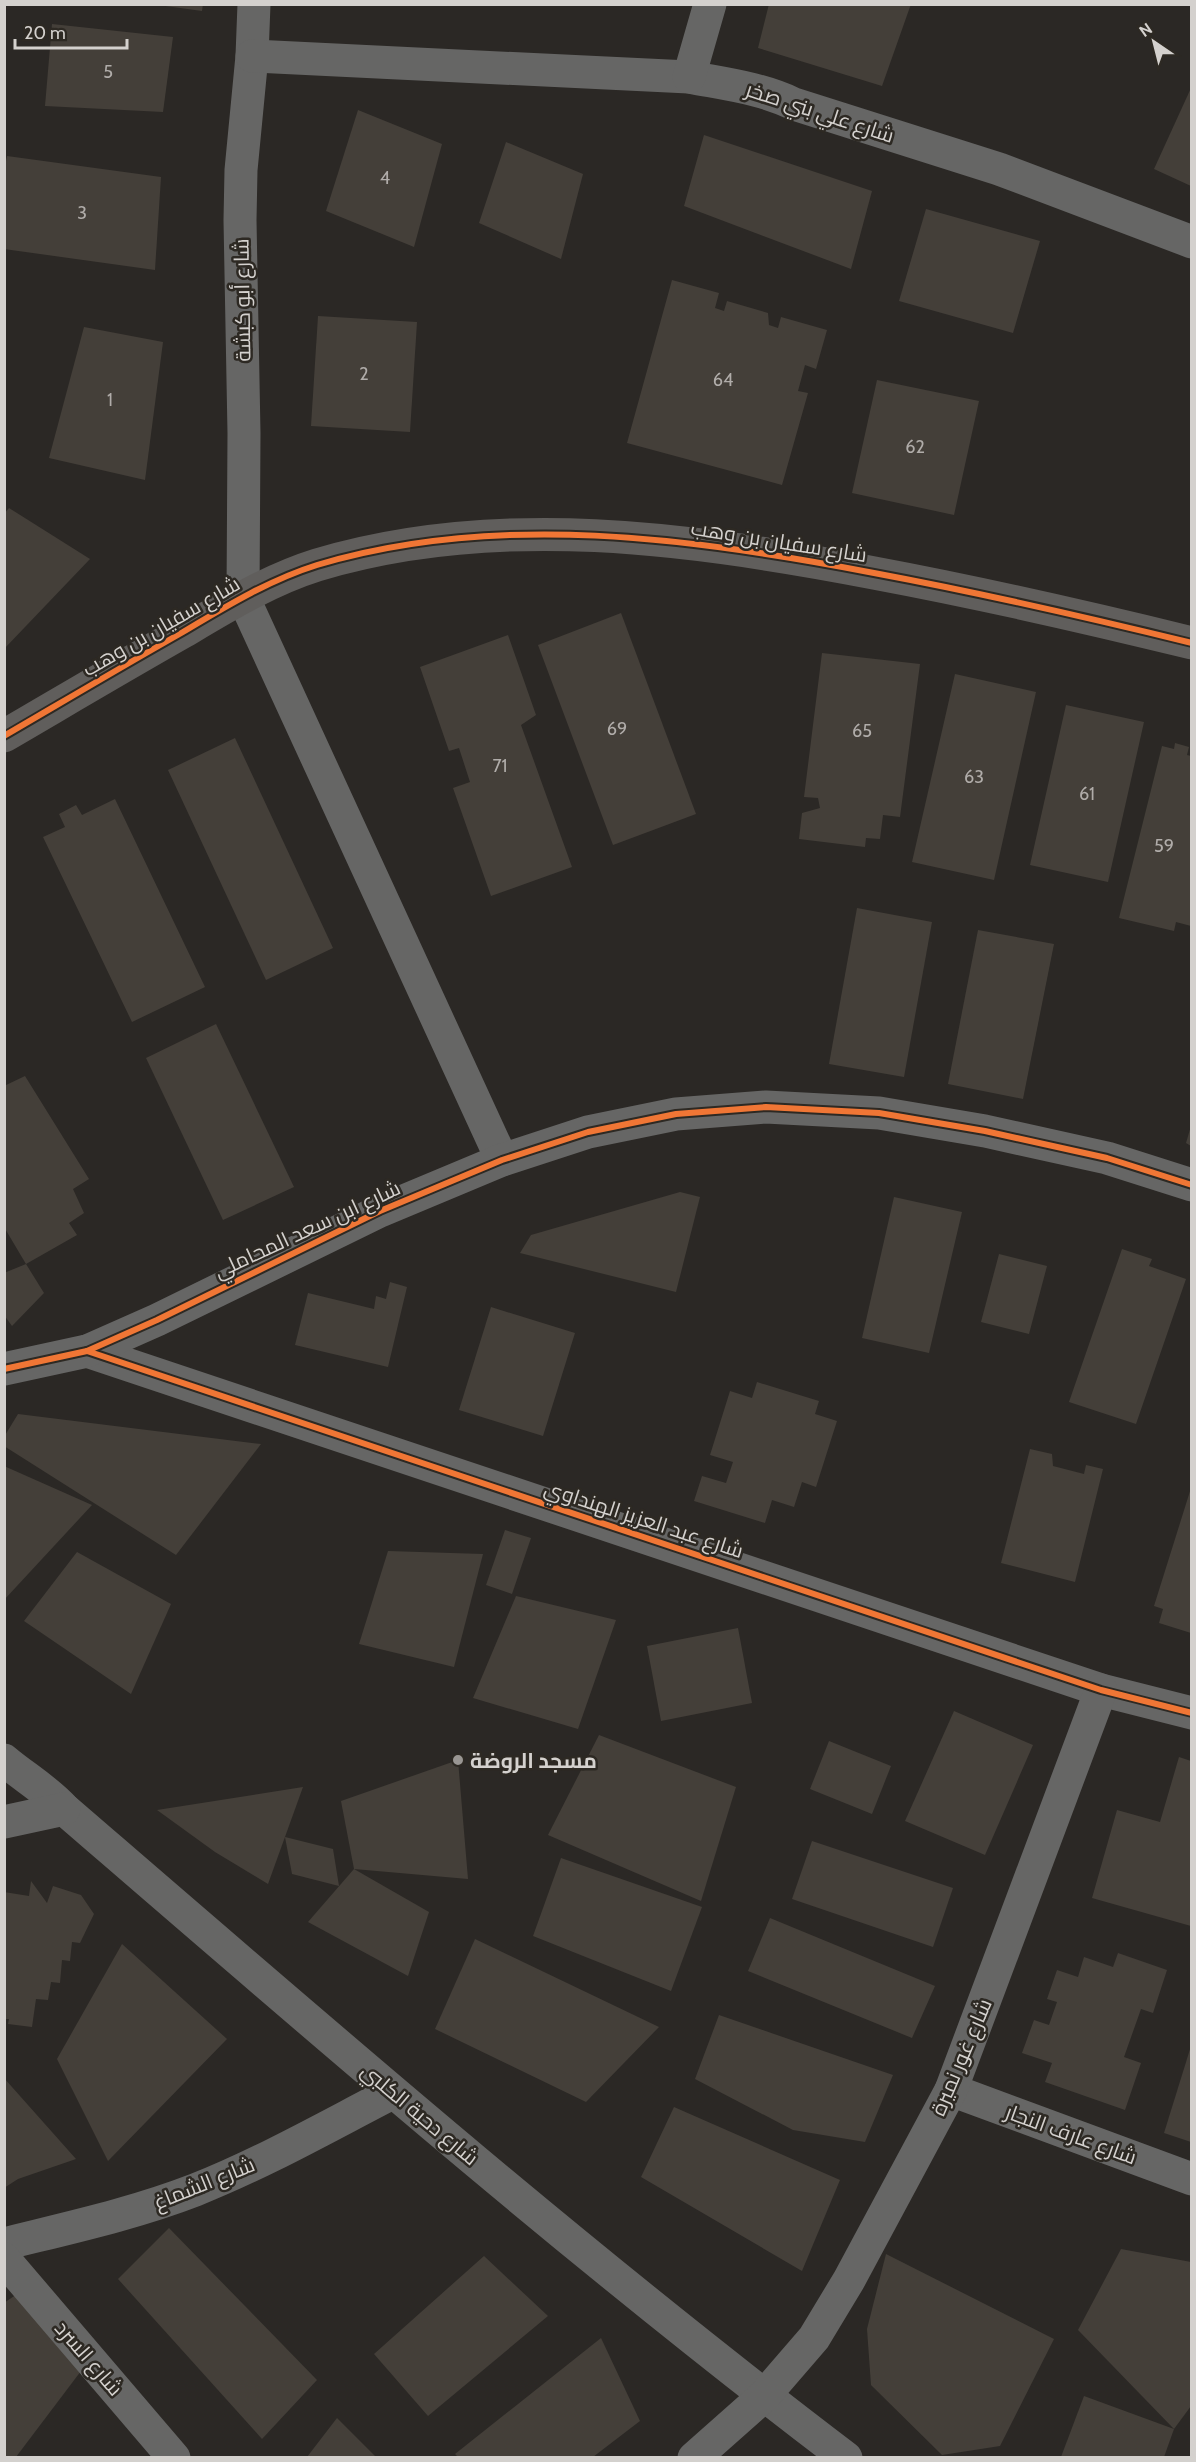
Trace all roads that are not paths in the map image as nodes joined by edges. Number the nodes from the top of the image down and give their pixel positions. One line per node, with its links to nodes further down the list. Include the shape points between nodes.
1 (254, 4): 3 (street, شارع أبو كبشة)
2 (710, 4): 4 (street)
3 (252, 56): 4 (street, شارع علي بني صخر); 6 (street, شارع أبو كبشة, via 240,220)
4 (689, 77): 5 (street, شارع علي بني صخر, via 772,94 999,169)
5 (1191, 242)
6 (243, 597): 7 (street, شارع سفيان بن وهب, via 314,566 403,547 471,538 602,536 705,544 799,558 1004,598); 8 (street, شارع سفيان بن وهب); 9 (street)
7 (1191, 643)
8 (4, 736)
9 (502, 1160): 10 (street, شارع ابن سعد المحاملي, via 588,1131 676,1114 766,1107 879,1113 985,1131 1107,1158); 11 (street, شارع ابن سعد المحاملي, via 380,1211)
10 (1191, 1185)
11 (87, 1351): 12 (street, شارع ابن سعد المحاملي); 13 (street, شارع عبد العزيز الهنداوي)
12 (4, 1370)
13 (1101, 1690): 14 (street, شارع عبد العزيز الهنداوي); 19 (street, شارع غور نميرة)
14 (1191, 1713)
15 (4, 1760): 16 (street, شارع دحية الكلبي)
16 (18, 1786): 17 (street, شارع دحية الكلبي, via 51,1795)
17 (64, 1809): 18 (street); 20 (street, شارع دحية الكلبي)
18 (4, 1822)
19 (951, 2090): 21 (street, شارع عارف النجار); 24 (street, شارع غور نميرة, via 814,2338)
20 (393, 2093): 22 (street, شارع الشماغ, via 195,2190 119,2216); 24 (street, شارع دحية الكلبي)
21 (1191, 2179)
22 (4, 2244)
23 (4, 2259): 25 (street, شارع السرد)
24 (764, 2396): 26 (street, شارع غور نميرة); 27 (street, شارع دحية الكلبي)
25 (174, 2457)
26 (694, 2457)
27 (846, 2457)

